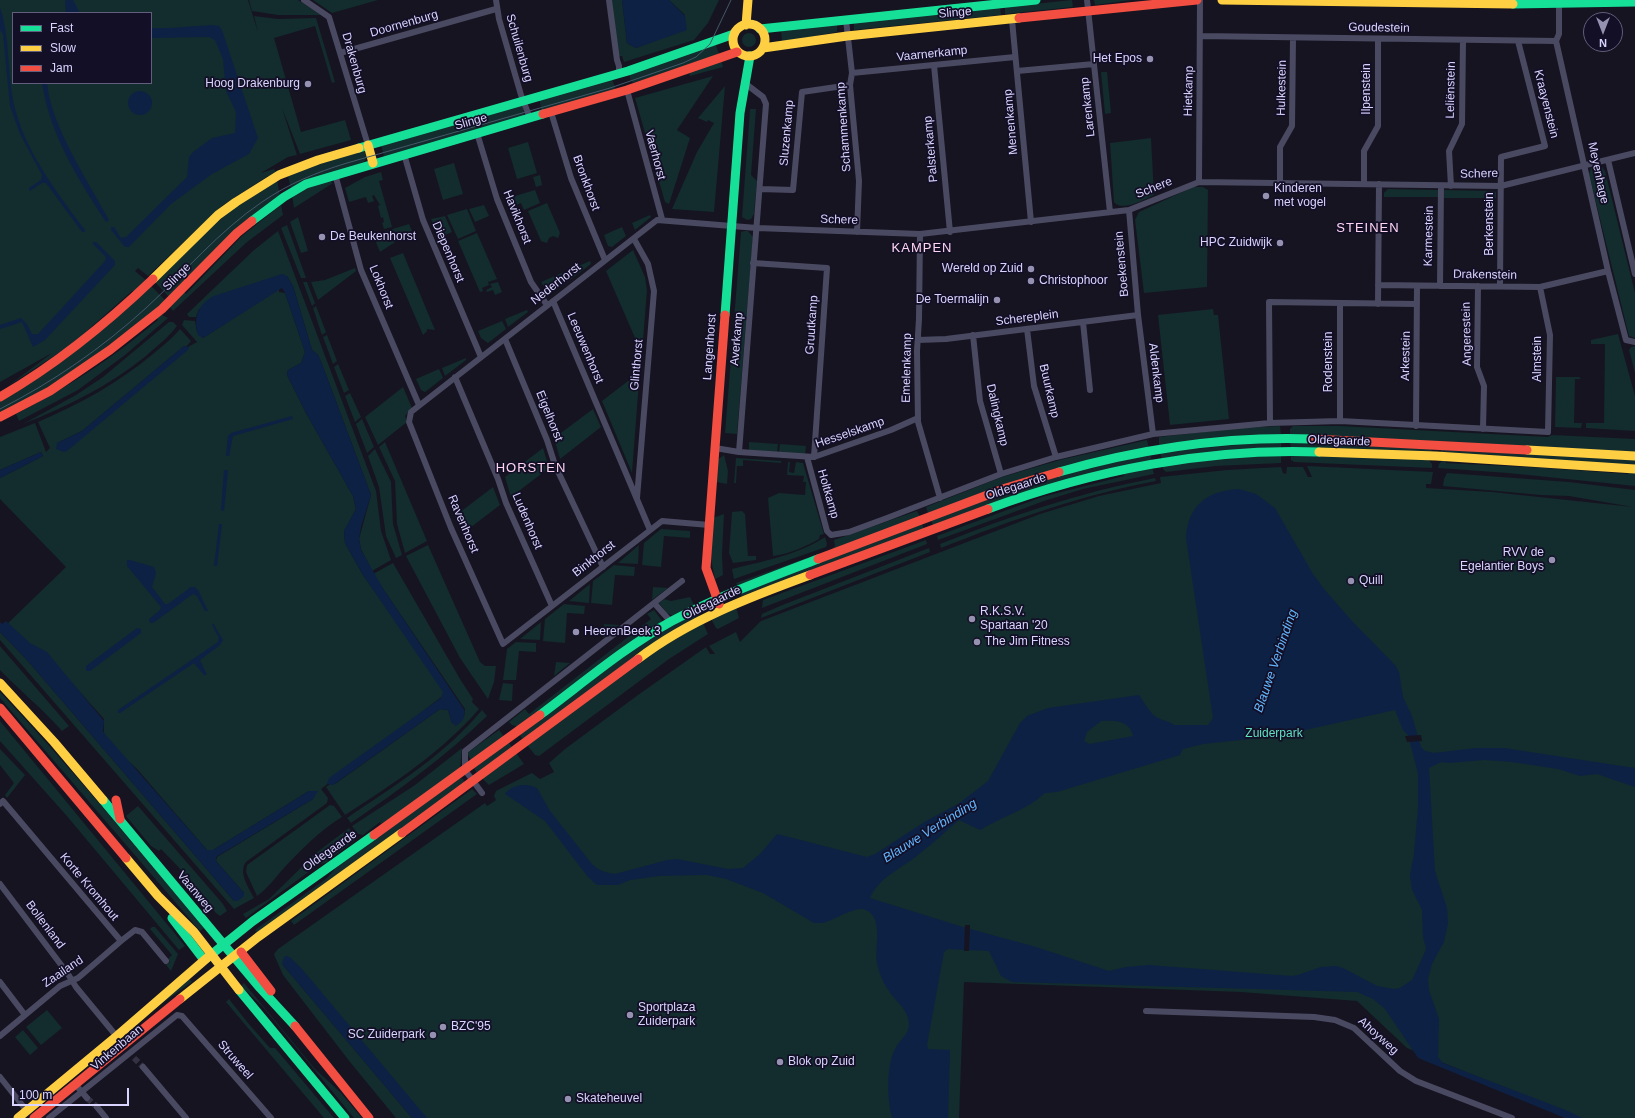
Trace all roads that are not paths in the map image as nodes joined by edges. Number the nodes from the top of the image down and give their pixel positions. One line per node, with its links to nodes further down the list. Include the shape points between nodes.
1 (304, 0): 28 (street, Drakenburg, via 329,16)
2 (496, 0): 12 (street, Schuilenburg)
3 (609, 0): 33 (street)
4 (748, 0): 16 (main road)
5 (1036, 0): 14 (main road, Slinge)
6 (1088, 0): 13 (street, Larenkamp)
7 (1199, 0): 13 (main road, Slinge); 20 (street, Hietkamp)
8 (1222, 0): 9 (main road)
9 (1449, 2): 10 (main road)
10 (1559, 2): 11 (main road); 25 (street, Meyenhage, via 1560,34)
11 (1635, 2)
12 (496, 9): 28 (street, Doornenburg); 39 (street, Schuilenburg)
13 (1089, 12): 15 (main road, Slinge); 31 (street, Larenkamp)
14 (846, 20): 17 (main road, Slinge); 19 (street, Schammenkamp)
15 (1012, 20): 19 (main road, Slinge); 30 (street, Menenkamp)
16 (746, 25): 17 (main road, via 754,25); 18 (main road)
17 (760, 29): 26 (main road, via 764,39)
18 (734, 34): 27 (main road, via 733,42); 33 (main road, Slinge)
19 (847, 36): 26 (main road, Slinge); 35 (street, Schammenkamp)
20 (1200, 36): 21 (street, Goudestein); 50 (street, Hietkamp)
21 (1293, 38): 22 (street, Goudestein); 51 (street, Hulkestein, via 1292,126 1280,147)
22 (1378, 39): 23 (street, Goudestein); 52 (street, Ilpenstein, via 1378,126 1364,151)
23 (1463, 40): 24 (street, Goudestein); 55 (street, Leliënstein, via 1462,124 1449,151)
24 (1518, 41): 25 (street, Goudestein); 56 (street, Kraayenstein, via 1545,146 1501,157)
25 (1556, 41): 48 (street, Meyenhage)
26 (763, 48): 29 (main road, via 758,54)
27 (738, 52): 29 (main road); 38 (main road, Slinge)
28 (340, 53): 43 (street, Drakenburg)
29 (750, 56): 36 (main road, Langenhorst)
30 (1015, 56): 32 (street, Vaarnerkamp); 34 (street, Menenkamp)
31 (1094, 64): 34 (street); 59 (street, Larenkamp)
32 (934, 65): 35 (street, Vaarnerkamp); 65 (street, Palsterkamp)
33 (619, 70): 39 (main road, Slinge)
34 (1017, 71): 61 (street, Menenkamp)
35 (852, 73): 37 (street, Schammenkamp)
36 (746, 84): 57 (street, via 755,89 766,104); 62 (main road, Langenhorst, via 740,113)
37 (850, 85): 57 (street, Sluzenkamp, via 802,92 793,190); 64 (street, Schammenkamp, via 859,181)
38 (627, 93): 40 (main road, Slinge); 60 (street, Vaerhorst)
39 (524, 100): 41 (street); 43 (main road, Slinge)
40 (551, 112): 41 (main road, Slinge); 68 (street, Bronkhorst, via 571,178)
41 (530, 118): 42 (main road, Slinge)
42 (477, 133): 45 (main road, Slinge); 82 (street, Havikhorst, via 497,200 531,282)
43 (368, 145): 47 (main road); 93 (main road, Slinge, via 279,175 236,202 218,216 104,325 71,352)
44 (1635, 153): 46 (street, Schere)
45 (404, 154): 47 (main road, Slinge); 90 (street, Diepenhorst, via 422,220)
46 (1608, 160): 48 (street, Schere); 71 (street, Meyenhage)
47 (373, 163): 49 (main road, Slinge)
48 (1584, 166): 56 (street, Schere); 70 (street, Meyenhage)
49 (335, 174): 95 (street, Lokhorst, via 361,270); 97 (main road, Slinge, via 306,184 259,215 237,233 162,309 110,350 50,391)
50 (1199, 182): 51 (street, Schere); 58 (street, Schere)
51 (1280, 183): 52 (street, Schere)
52 (1364, 184): 53 (street, Schere)
53 (1379, 184): 54 (street, Schere); 72 (street)
54 (1441, 186): 55 (street, Schere); 74 (street, Karmestein)
55 (1451, 186): 56 (street, Schere)
56 (1501, 186): 76 (street, Berkenstein)
57 (760, 189): 63 (street)
58 (1129, 210): 59 (street, Schere); 83 (street, Boekenstein)
59 (1110, 212): 61 (street, Schere)
60 (662, 219): 62 (street); 67 (street, Nederhorst, via 656,220)
61 (1031, 222): 65 (street, Schere)
62 (731, 225): 63 (street, Schere); 105 (main road, Langenhorst)
63 (757, 228): 64 (street, Schere); 69 (street, Averkamp)
64 (856, 232): 66 (street, Schere)
65 (950, 232): 66 (street, Schere)
66 (920, 234): 88 (street, Emelenkamp)
67 (634, 238): 68 (street, Nederhorst); 113 (street, Glinthorst, via 648,264 654,291)
68 (605, 260): 78 (street, Nederhorst)
69 (753, 263): 106 (street, Averkamp); 109 (street, Gruutkamp, via 827,268)
70 (1608, 271): 77 (street, Drakenstein); 89 (street, Meyenhage, via 1626,340)
71 (1635, 274)
72 (1378, 285): 73 (street, Drakenstein); 80 (street)
73 (1417, 286): 74 (street, Drakenstein); 81 (street, Arkestein)
74 (1440, 286): 75 (street, Drakenstein)
75 (1478, 286): 76 (street, Drakenstein); 102 (street, Angerestein, via 1477,367 1484,386)
76 (1500, 286): 77 (street, Drakenstein)
77 (1540, 287): 103 (street, Almstein, via 1550,334)
78 (553, 301): 82 (street, Nederhorst); 94 (street, Leeuwenhorst)
79 (1340, 303): 80 (street); 99 (street, Rodenstein); 100 (street, via 1269,302)
80 (1378, 304): 81 (street)
81 (1417, 304): 101 (street, Arkestein)
82 (547, 305): 87 (street, Nederhorst)
83 (1138, 315): 84 (street, Schereplein); 104 (street, Aldenkamp)
84 (1083, 322): 85 (street, Schereplein); 92 (street)
85 (1027, 329): 86 (street, Schereplein); 110 (street, Buurkamp, via 1034,386)
86 (973, 336): 88 (street, Schereplein); 112 (street, Dalingkamp, via 980,401)
87 (505, 339): 90 (street, Nederhorst); 118 (street, Eigelhorst, via 555,465)
88 (918, 340): 98 (street, Emelenkamp)
89 (1635, 342)
90 (481, 357): 91 (street, Nederhorst)
91 (455, 377): 95 (street, Nederhorst); 122 (street, Ludenhorst, via 506,503)
92 (1090, 390)
93 (0, 397)
94 (596, 404): 113 (street, Glinthorst)
95 (419, 405): 96 (street, Nederhorst)
96 (411, 412): 125 (street, Ravenhorst, via 409,422 451,528)
97 (0, 417)
98 (918, 418): 109 (street, Hesselskamp); 114 (street, Emelenkamp)
99 (1340, 421): 100 (street, Oldegaarde); 101 (street, Oldegaarde)
100 (1270, 423): 104 (street, Oldegaarde)
101 (1416, 426): 102 (street, Oldegaarde)
102 (1483, 429): 103 (street, Oldegaarde)
103 (1548, 432)
104 (1153, 434): 110 (street, Oldegaarde)
105 (715, 448): 106 (street, Hesselskamp); 115 (main road, Langenhorst)
106 (739, 452): 108 (street, Hesselskamp)
107 (1635, 456): 120 (main road, Oldegaarde, via 1289,438 1158,450 1092,463 1006,488)
108 (807, 457): 109 (street, Hesselskamp); 117 (street, Holtkamp, via 827,531)
109 (814, 457)
110 (1056, 457): 112 (street, Oldegaarde)
111 (1635, 469): 123 (main road, Oldegaarde, via 1436,456 1289,451 1219,455 1160,463 1100,475 1010,501 753,596)
112 (1001, 474): 114 (street, Oldegaarde)
113 (637, 498): 116 (street, Glinthorst)
114 (940, 498): 117 (street, Oldegaarde, via 849,532)
115 (709, 525): 116 (street, Binkhorst, via 662,521); 120 (main road, Langenhorst, via 706,568)
116 (650, 530): 118 (street, Binkhorst)
117 (831, 535)
118 (603, 567): 122 (street, Binkhorst)
119 (682, 581): 121 (street)
120 (717, 599): 123 (main road, Langenhorst); 124 (main road, Oldegaarde)
121 (655, 604): 124 (street, Oldegaarde); 130 (street, via 465,751)
122 (552, 606): 125 (street, Binkhorst)
123 (722, 610): 131 (main road, Oldegaarde, via 656,645)
124 (671, 622): 130 (main road, Oldegaarde, via 625,652)
125 (503, 644)
126 (0, 683): 128 (main road, Vaanweg)
127 (0, 708): 140 (main road, via 158,896 194,932)
128 (48, 735): 129 (main road); 135 (main road, Vaanweg)
129 (63, 743)
130 (465, 770): 131 (street); 138 (main road, Oldegaarde)
131 (473, 781): 132 (street); 139 (main road, Oldegaarde)
132 (482, 793)
133 (116, 800): 135 (main road)
134 (0, 804): 137 (street, Korte Kromhout, via 3,802)
135 (121, 822): 138 (main road, Vaanweg)
136 (0, 884): 143 (street, Bollenland)
137 (121, 942): 141 (street, via 135,930 142,932); 143 (street, Zaailand)
138 (224, 943): 139 (main road, Vaanweg); 140 (main road, Oldegaarde)
139 (238, 954): 142 (main road, Oldegaarde); 166 (main road, Vaanweg, via 266,982 287,1016)
140 (208, 957): 142 (main road); 149 (main road, Vinkenbaan)
141 (166, 961)
142 (221, 966): 150 (main road, Vinkenbaan); 165 (main road)
143 (72, 981): 146 (street, Zaailand, via 60,986); 149 (street, Bollenland)
144 (0, 982): 146 (street)
145 (1146, 1012): 167 (street, Ahoyweg, via 1314,1016 1335,1020 1359,1031 1394,1066 1410,1078)
146 (25, 1015): 148 (street, Zaailand)
147 (182, 1016): 150 (street, Vinkenbaan, via 176,1015); 164 (street, Struweel)
148 (0, 1036)
149 (117, 1036): 150 (street, Vinkenbaan); 158 (main road, Vinkenbaan)
150 (126, 1047): 151 (street); 154 (main road, Vinkenbaan); 155 (street, Vinkenbaan)
151 (134, 1058)
152 (143, 1067): 163 (street)
153 (0, 1078): 158 (street)
154 (75, 1084): 155 (street); 160 (main road, Vinkenbaan)
155 (82, 1093): 156 (street); 161 (street, Vinkenbaan)
156 (87, 1098)
157 (96, 1107): 162 (street)
158 (27, 1111): 159 (main road, Vinkenbaan)
159 (18, 1118)
160 (34, 1118)
161 (49, 1118)
162 (106, 1118)
163 (186, 1118)
164 (271, 1118)
165 (345, 1118)
166 (369, 1118)
167 (1512, 1118)

